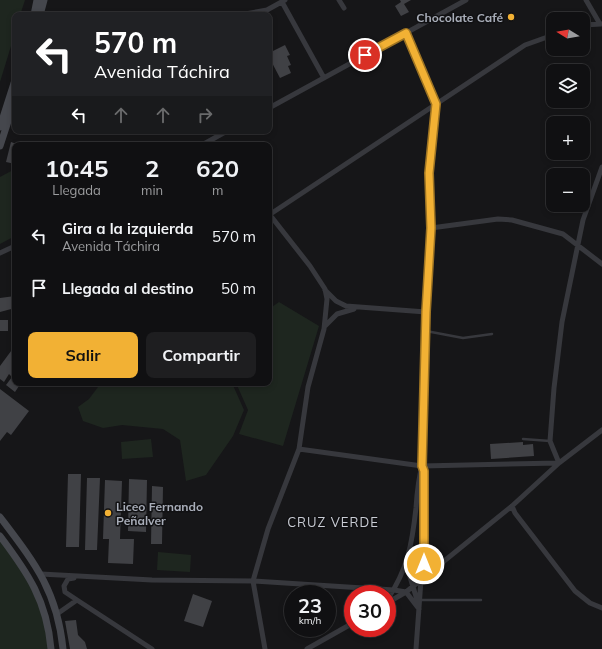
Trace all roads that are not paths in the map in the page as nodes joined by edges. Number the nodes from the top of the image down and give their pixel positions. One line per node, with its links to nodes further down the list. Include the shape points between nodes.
1 (37, 0): 8 (street)
2 (44, 0): 9 (street)
3 (339, 0): 7 (street)
4 (466, 0): 13 (street)
5 (586, 0): 11 (street)
6 (283, 1): 10 (street, via 267,10); 15 (street)
7 (344, 8)
8 (35, 12)
9 (41, 12)
10 (256, 12)
11 (601, 24): 12 (street)
12 (590, 25)
13 (406, 33): 15 (street); 17 (street)
14 (546, 37): 17 (street, via 525,44)
15 (324, 78): 18 (street)
16 (12, 89): 20 (street)
17 (436, 104): 25 (street); 27 (street, via 429,173)
18 (272, 106)
19 (12, 109): 23 (street)
20 (0, 127)
21 (222, 134): 22 (street)
22 (208, 142)
23 (0, 146)
24 (602, 167): 28 (street, via 583,220)
25 (272, 214)
26 (272, 218): 32 (street)
27 (431, 228): 28 (street, via 498,219 512,220 563,234); 34 (street)
28 (578, 246): 31 (street); 42 (street, via 562,322)
29 (12, 247): 30 (street)
30 (0, 253)
31 (602, 264)
32 (325, 289): 33 (street, via 341,303); 35 (street, via 327,299)
33 (360, 308): 34 (street); 35 (street, via 337,314)
34 (426, 312): 36 (street)
35 (324, 327): 43 (street, via 308,387)
36 (426, 331): 37 (lane, via 463,338); 45 (street)
37 (492, 334)
38 (602, 430): 40 (street)
39 (602, 435): 40 (street)
40 (594, 437): 44 (street)
41 (523, 439): 42 (lane)
42 (550, 441): 44 (street)
43 (299, 449): 45 (street); 54 (street, via 268,529)
44 (559, 463): 45 (street); 46 (street)
45 (422, 466): 49 (street, via 418,478 412,542); 50 (street)
46 (512, 506): 53 (street); 64 (street, via 575,591 590,603)
47 (0, 517): 51 (street)
48 (0, 536): 68 (street, via 26,572 39,596 46,616)
49 (406, 564): 50 (street, via 415,572); 56 (street); 57 (street)
50 (424, 564): 53 (street)
51 (41, 574): 52 (street); 66 (street, via 52,596)
52 (84, 577): 54 (street); 61 (street, via 68,579 64,586 65,592)
53 (420, 580): 57 (street); 62 (street)
54 (253, 581): 55 (street); 71 (street)
55 (344, 586)
56 (396, 586)
57 (414, 586): 59 (street); 65 (street)
58 (396, 590): 59 (street)
59 (406, 592): 60 (street); 65 (street)
60 (396, 597)
61 (77, 600): 66 (street); 70 (street)
62 (420, 600): 63 (lane); 65 (street)
63 (481, 600)
64 (602, 608)
65 (419, 609): 73 (street)
66 (57, 614): 69 (street)
67 (344, 628): 72 (street)
68 (52, 649)
69 (63, 649)
70 (152, 649)
71 (265, 649)
72 (307, 649)
73 (416, 649)

